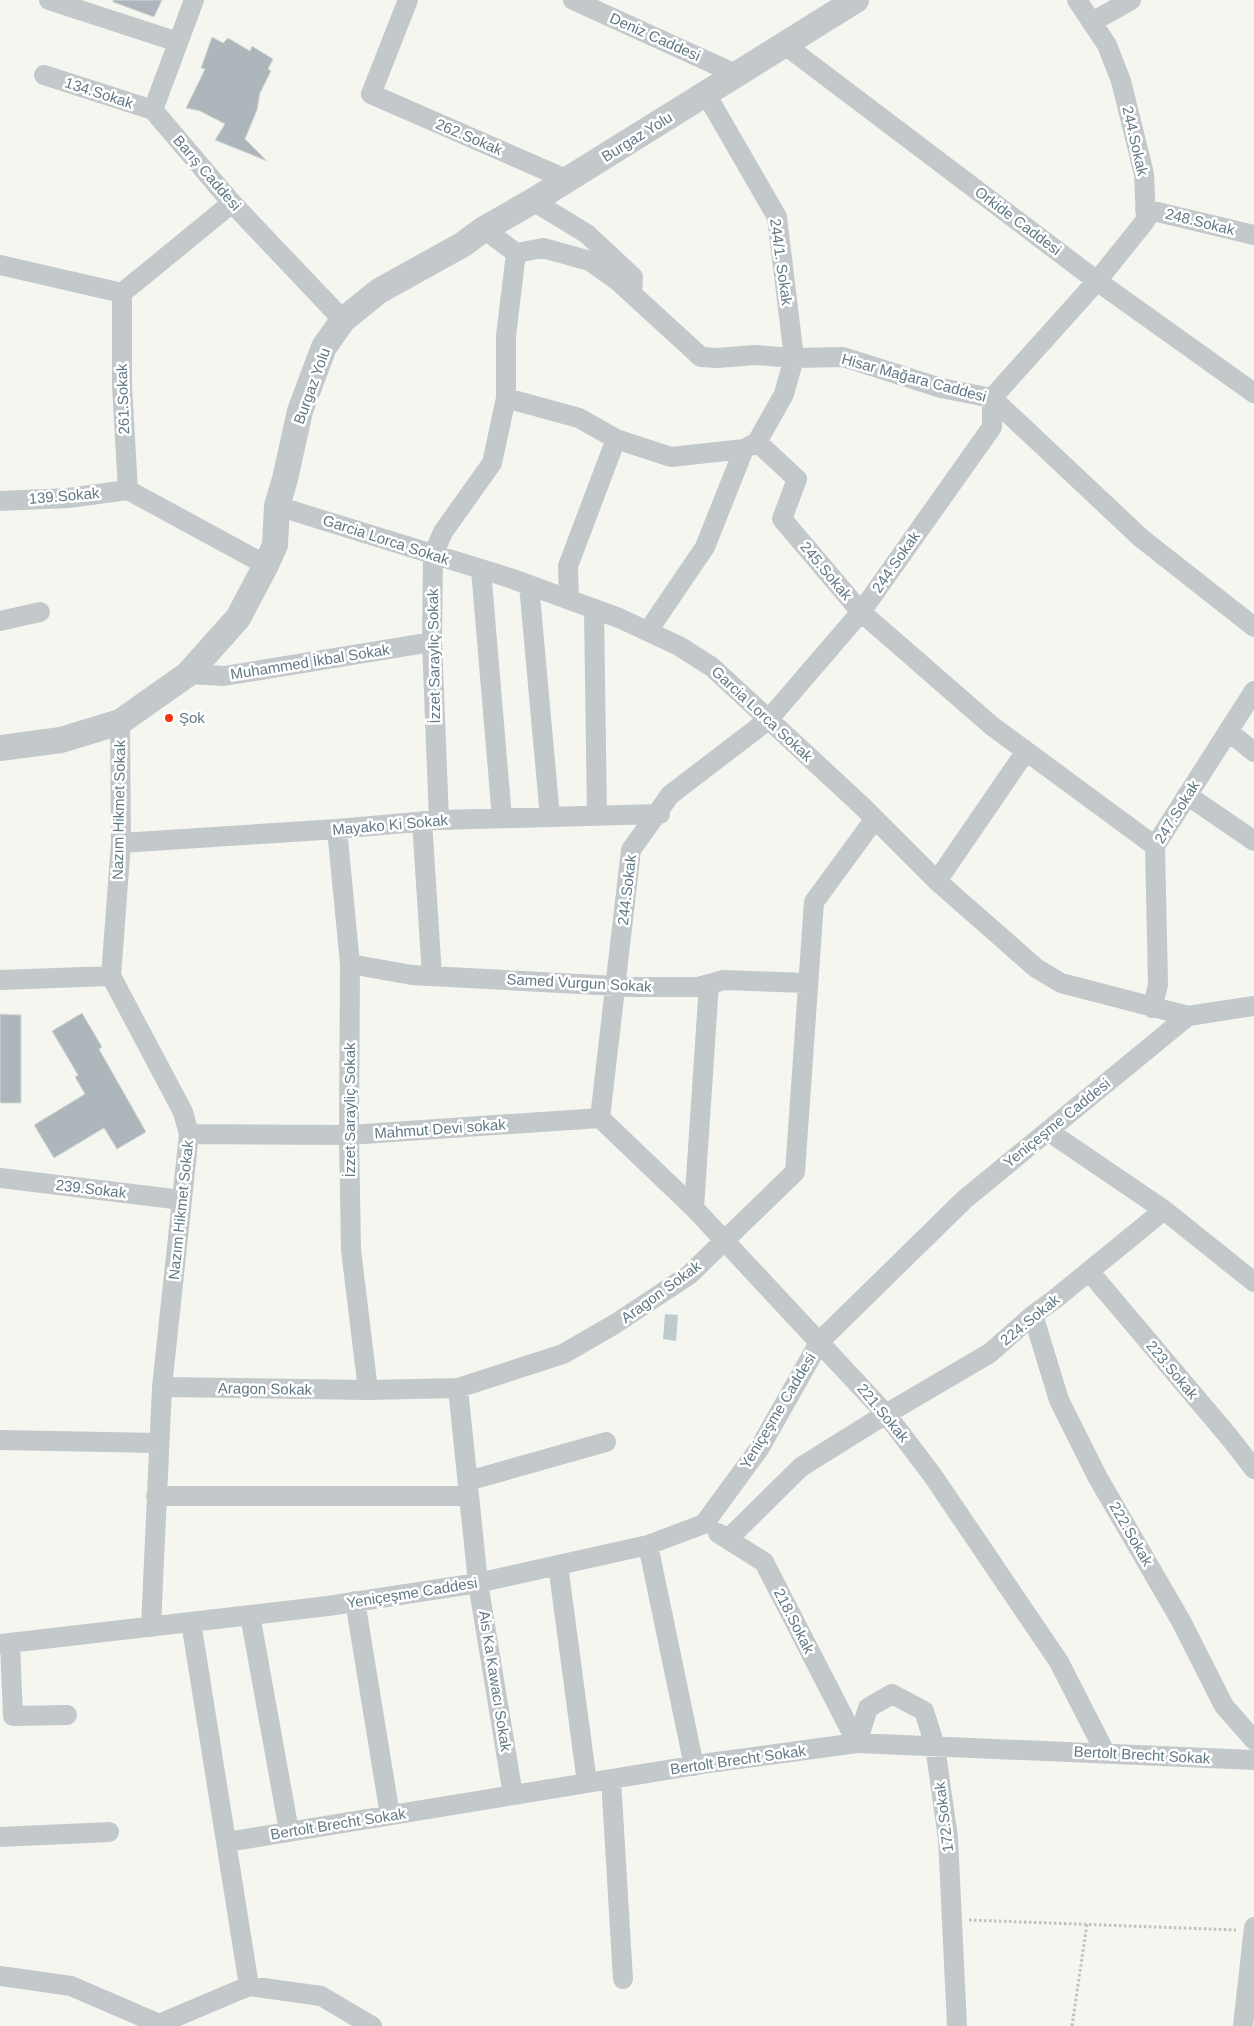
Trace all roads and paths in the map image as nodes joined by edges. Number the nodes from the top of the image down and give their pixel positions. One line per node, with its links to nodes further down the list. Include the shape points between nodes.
1 (49, 0): 9 (street)
2 (194, 0): 9 (street)
3 (408, 0): 15 (street, 262.Sokak, via 371,94)
4 (573, 0): 12 (street, Deniz Caddesi)
5 (856, 0): 10 (street, Burgaz Yolu)
6 (1077, 0): 8 (street, 244.Sokak)
7 (1131, 0): 8 (street)
8 (1092, 22): 18 (street, 244.Sokak, via 1107,45 1121,81 1144,174)
9 (178, 42): 14 (street)
10 (785, 45): 12 (street, Burgaz Yolu); 23 (street, Orkide Caddesi)
11 (44, 75): 14 (street, 134.Sokak)
12 (738, 75): 13 (street, Burgaz Yolu)
13 (706, 94): 15 (street, Burgaz Yolu); 27 (street, 244/1. Sokak, via 777,217)
14 (153, 110): 17 (street, Barış Caddesi)
15 (568, 180): 16 (street, Burgaz Yolu)
16 (533, 201): 19 (street, Burgaz Yolu); 25 (street, via 587,234 633,277)
17 (232, 203): 24 (street); 26 (street, Barış Caddesi)
18 (1146, 209): 20 (street, 248.Sokak); 23 (street, 244.Sokak, via 1146,220)
19 (484, 229): 21 (street); 26 (street, Burgaz Yolu, via 462,245 379,291)
20 (1254, 235)
21 (516, 253): 25 (street, Hisar Mağara Caddesi, via 544,248 590,261); 29 (street, İzzet Sarayliç Sokak, via 506,336)
22 (0, 265): 24 (street)
23 (1097, 281): 28 (street, Orkide Caddesi); 30 (street, 244.Sokak)
24 (122, 293): 33 (street, 261.Sokak, via 122,386)
25 (632, 295): 27 (street, Hisar Mağara Caddesi, via 701,357 756,355)
26 (343, 320): 35 (street, Burgaz Yolu, via 324,347 300,411)
27 (794, 358): 30 (street, Hisar Mağara Caddesi, via 843,357 941,388); 32 (street, via 784,394)
28 (1254, 393)
29 (506, 398): 31 (street, via 579,418); 36 (street, İzzet Sarayliç Sokak, via 492,463 443,532)
30 (992, 398): 43 (street, 244.Sokak, via 992,427); 45 (street, Hisar Mağara Caddesi, via 1141,538)
31 (616, 439): 32 (street, via 671,457); 40 (street, via 568,566)
32 (751, 446): 43 (street, 245.Sokak, via 797,479 782,519); 46 (street, via 705,547)
33 (128, 490): 34 (street, 139.Sokak, via 68,498); 37 (street)
34 (0, 501)
35 (277, 506): 36 (street, Garcia Lorca Sokak); 37 (street, Burgaz Yolu, via 274,545)
36 (432, 555): 38 (street, Garcia Lorca Sokak); 47 (street, İzzet Sarayliç Sokak)
37 (266, 565): 48 (street, Burgaz Yolu, via 238,618)
38 (481, 570): 39 (street, Garcia Lorca Sokak); 60 (street)
39 (529, 585): 40 (street, Garcia Lorca Sokak); 59 (street)
40 (569, 600): 41 (street, Garcia Lorca Sokak)
41 (594, 608): 46 (street, Garcia Lorca Sokak); 58 (street)
42 (40, 612): 44 (street)
43 (861, 612): 50 (street, 244.Sokak); 54 (street, 245.Sokak, via 992,726)
44 (0, 621)
45 (1254, 627)
46 (648, 631): 50 (street, Garcia Lorca Sokak, via 712,667)
47 (432, 642): 48 (street, Muhammed İkbal Sokak, via 224,676); 61 (street, İzzet Sarayliç Sokak)
48 (188, 674): 51 (street, Burgaz Yolu)
49 (1254, 691): 52 (street, 247.Sokak)
50 (768, 720): 57 (street, 244.Sokak, via 670,795); 62 (street, Garcia Lorca Sokak)
51 (120, 722): 53 (street, Burgaz Yolu, via 61,740); 65 (street, Nazım Hikmet Sokak)
52 (1228, 731): 55 (street); 56 (street, 247.Sokak)
53 (0, 748)
54 (1026, 751): 66 (street, 245.Sokak); 67 (street)
55 (1254, 752)
56 (1187, 796): 64 (street); 66 (street, 247.Sokak)
57 (658, 814): 58 (street, Mayako Ki Sokak); 74 (street, 244.Sokak, via 631,850)
58 (597, 816): 59 (street, Mayako Ki Sokak)
59 (550, 817): 60 (street, Mayako Ki Sokak)
60 (502, 818): 61 (street, Mayako Ki Sokak)
61 (430, 820): 63 (street, Mayako Ki Sokak); 70 (street, İzzet Sarayliç Sokak)
62 (874, 820): 67 (street, Garcia Lorca Sokak); 72 (street, Aragon Sokak, via 814,902)
63 (337, 830): 65 (street, Mayako Ki Sokak); 68 (street, İzzet Sarayliç Sokak)
64 (1254, 841)
65 (122, 843): 69 (street, Nazım Hikmet Sokak)
66 (1155, 846): 76 (street, 247.Sokak, via 1158,985)
67 (937, 881): 76 (street, Garcia Lorca Sokak, via 1036,968 1062,983)
68 (350, 964): 70 (street, Samed Vurgun Sokak); 81 (street, İzzet Sarayliç Sokak)
69 (111, 976): 71 (street); 80 (street, Nazım Hikmet Sokak, via 183,1112)
70 (432, 976): 74 (street, Samed Vurgun Sokak)
71 (0, 980)
72 (808, 983): 73 (street, Samed Vurgun Sokak, via 724,980); 86 (street, Aragon Sokak, via 795,1172)
73 (709, 984): 74 (street, Samed Vurgun Sokak, via 698,987); 84 (street)
74 (616, 985): 78 (street, 244.Sokak)
75 (1254, 1006): 77 (street)
76 (1152, 1008): 77 (street, Garcia Lorca Sokak)
77 (1188, 1016): 79 (street, Yeniçeşme Caddesi)
78 (600, 1118): 81 (street, Mahmut Devi sokak); 84 (street, 221.Sokak)
79 (1048, 1131): 85 (street); 90 (street, Yeniçeşme Caddesi, via 965,1199)
80 (189, 1134): 81 (street, Mahmut Devi sokak); 83 (street, Nazım Hikmet Sokak)
81 (349, 1135): 93 (street, İzzet Sarayliç Sokak, via 351,1250)
82 (0, 1178): 83 (street, 239.Sokak)
83 (182, 1200): 91 (street, Nazım Hikmet Sokak)
84 (694, 1208): 86 (street, 221.Sokak)
85 (1164, 1210): 87 (street, 224.Sokak); 88 (street)
86 (724, 1241): 90 (street, 221.Sokak); 92 (street, Aragon Sokak, via 689,1275 563,1354)
87 (1089, 1271): 89 (street, 224.Sokak); 98 (street, 223.Sokak)
88 (1254, 1282)
89 (1033, 1315): 94 (street, 224.Sokak, via 990,1353); 112 (street, 222.Sokak, via 1059,1400 1098,1478 1181,1621 1224,1706)
90 (820, 1341): 94 (street, 221.Sokak); 101 (street, Yeniçeşme Caddesi, via 759,1449)
91 (162, 1387): 93 (street, Aragon Sokak); 97 (street, Nazım Hikmet Sokak)
92 (458, 1388): 93 (street, Aragon Sokak); 99 (street, Ais Ka Kawacı Sokak)
93 (368, 1390)
94 (886, 1414): 102 (street, 224.Sokak, via 801,1468); 115 (street, 221.Sokak, via 933,1476 1059,1662)
95 (0, 1440): 97 (street)
96 (606, 1442): 99 (street)
97 (159, 1443): 100 (street, Nazım Hikmet Sokak)
98 (1254, 1469)
99 (469, 1489): 100 (street); 105 (street, Ais Ka Kawacı Sokak)
100 (156, 1496): 109 (street, Nazım Hikmet Sokak)
101 (704, 1524): 102 (street, 218.Sokak); 103 (street, Yeniçeşme Caddesi)
102 (728, 1539): 113 (street, 218.Sokak, via 764,1562)
103 (648, 1545): 104 (street, Yeniçeşme Caddesi); 117 (street)
104 (558, 1565): 105 (street, Yeniçeşme Caddesi); 119 (street)
105 (478, 1583): 106 (street, Yeniçeşme Caddesi); 120 (street, Ais Ka Kawacı Sokak)
106 (355, 1601): 107 (street, Yeniçeşme Caddesi); 121 (street)
107 (250, 1615): 108 (street, Yeniçeşme Caddesi); 123 (street)
108 (191, 1622): 109 (street, Yeniçeşme Caddesi); 125 (street)
109 (151, 1627): 110 (street, Yeniçeşme Caddesi)
110 (5, 1643): 111 (street, via 13,1716)
111 (67, 1715)
112 (1254, 1740)
113 (857, 1743): 114 (street, Bertolt Brecht Sokak); 114 (street, 172.Sokak, via 868,1708 892,1694 924,1710); 117 (street, Bertolt Brecht Sokak)
114 (935, 1746): 115 (street, Bertolt Brecht Sokak); 126 (street, 172.Sokak, via 948,1838)
115 (1106, 1754): 116 (street, Bertolt Brecht Sokak)
116 (1254, 1760)
117 (694, 1766): 118 (street, Bertolt Brecht Sokak)
118 (611, 1780): 119 (street, Bertolt Brecht Sokak); 130 (street)
119 (587, 1783): 120 (street, Bertolt Brecht Sokak)
120 (513, 1795): 121 (street, Bertolt Brecht Sokak)
121 (390, 1815): 123 (street, Bertolt Brecht Sokak)
122 (109, 1832): 124 (street)
123 (289, 1832): 125 (street, Bertolt Brecht Sokak)
124 (0, 1837)
125 (228, 1842): 131 (street)
126 (952, 1920): 127 (path); 134 (street, 172.Sokak)
127 (1087, 1924): 128 (path); 135 (path)
128 (1254, 1929): 136 (street)
129 (0, 1976): 132 (street, via 71,1986)
130 (623, 1979)
131 (250, 1986): 132 (street); 133 (street, via 321,1996)
132 (158, 2025)
133 (372, 2026)
134 (957, 2026)
135 (1072, 2026)
136 (1243, 2026)

